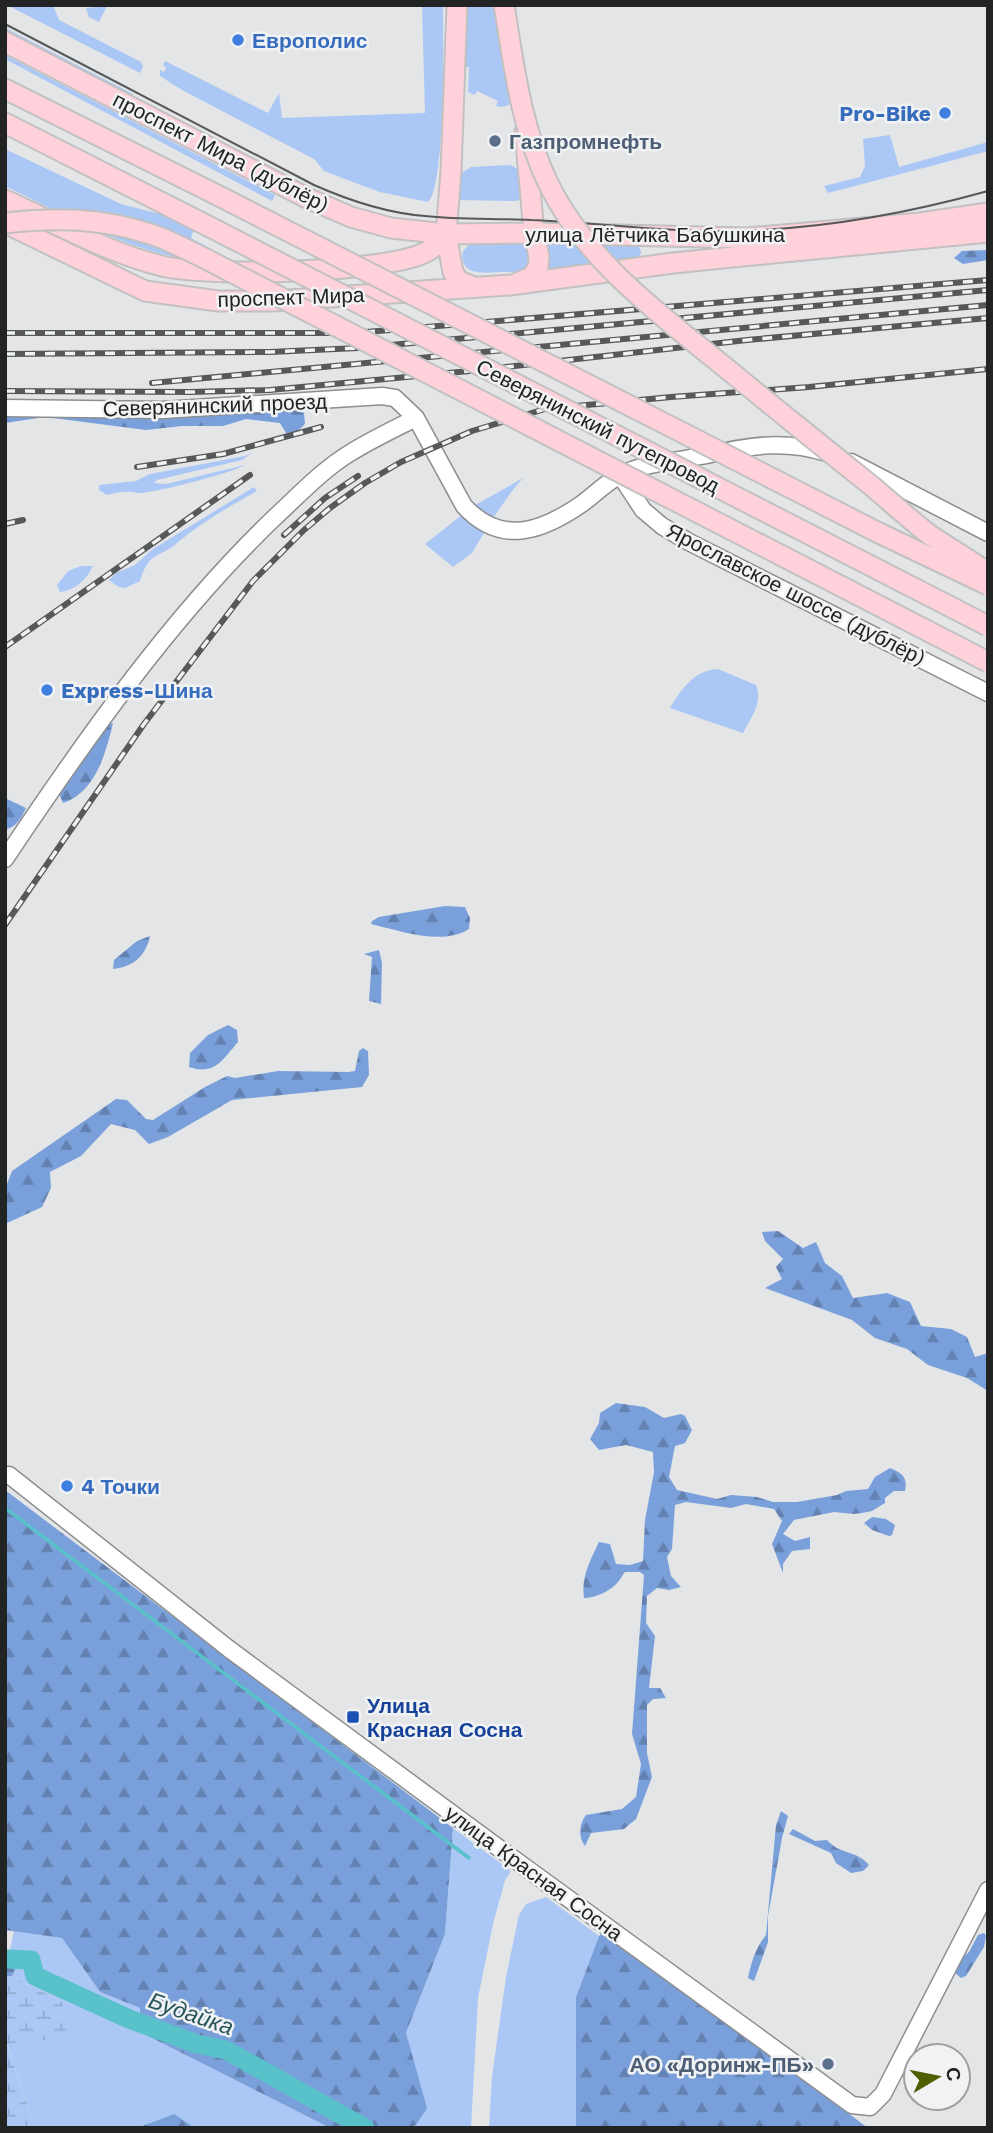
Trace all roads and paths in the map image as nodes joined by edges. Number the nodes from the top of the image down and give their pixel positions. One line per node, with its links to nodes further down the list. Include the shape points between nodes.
1 (457, 5): 14 (main road)
2 (504, 5): 21 (main road, bridge, via 528,131 549,184 590,247 638,295 786,417 928,533)
3 (511, 5): 13 (main road)
4 (5, 41): 14 (main road, проспект Мира (дублёр), via 316,202 391,228)
5 (5, 89): 22 (main road, Северянинский путепровод, bridge)
6 (5, 123): 8 (main road)
7 (5, 139): 8 (main road)
8 (80, 161): 23 (main road, Северянинский путепровод, bridge)
9 (5, 200): 14 (main road, via 136,258 197,271 384,263 426,252)
10 (988, 212): 13 (main road, улица Лётчика Бабушкина, via 920,223 747,238)
11 (5, 223): 16 (main road, проспект Мира, via 122,282 159,294 274,301); 24 (main road, bridge, via 78,219 152,234)
12 (988, 232): 15 (main road, улица Лётчика Бабушкина, via 673,263)
13 (534, 233): 14 (main road, улица Лётчика Бабушкина); 15 (main road, via 538,268 531,277)
14 (446, 234): 16 (main road, via 453,272 459,281)
15 (510, 285): 16 (main road, проспект Мира)
16 (474, 287)
17 (5, 408): 18 (street, Северянинский проезд, via 163,410 382,396 395,398)
18 (416, 418): 19 (street, via 464,506 498,529 522,532 537,528 582,504); 26 (street, via 349,453 215,578 104,717)
19 (614, 479): 20 (street, via 641,467 758,446 800,445 850,461); 25 (street, Ярославское шоссе (дублёр), via 662,526 689,542)
20 (988, 533)
21 (988, 573)
22 (988, 585)
23 (988, 626)
24 (988, 662)
25 (988, 693)
26 (5, 859)
27 (9, 1475): 28 (street, улица Красная Сосна, via 229,1649 852,2105 870,2107 883,2094)
28 (988, 1890)

